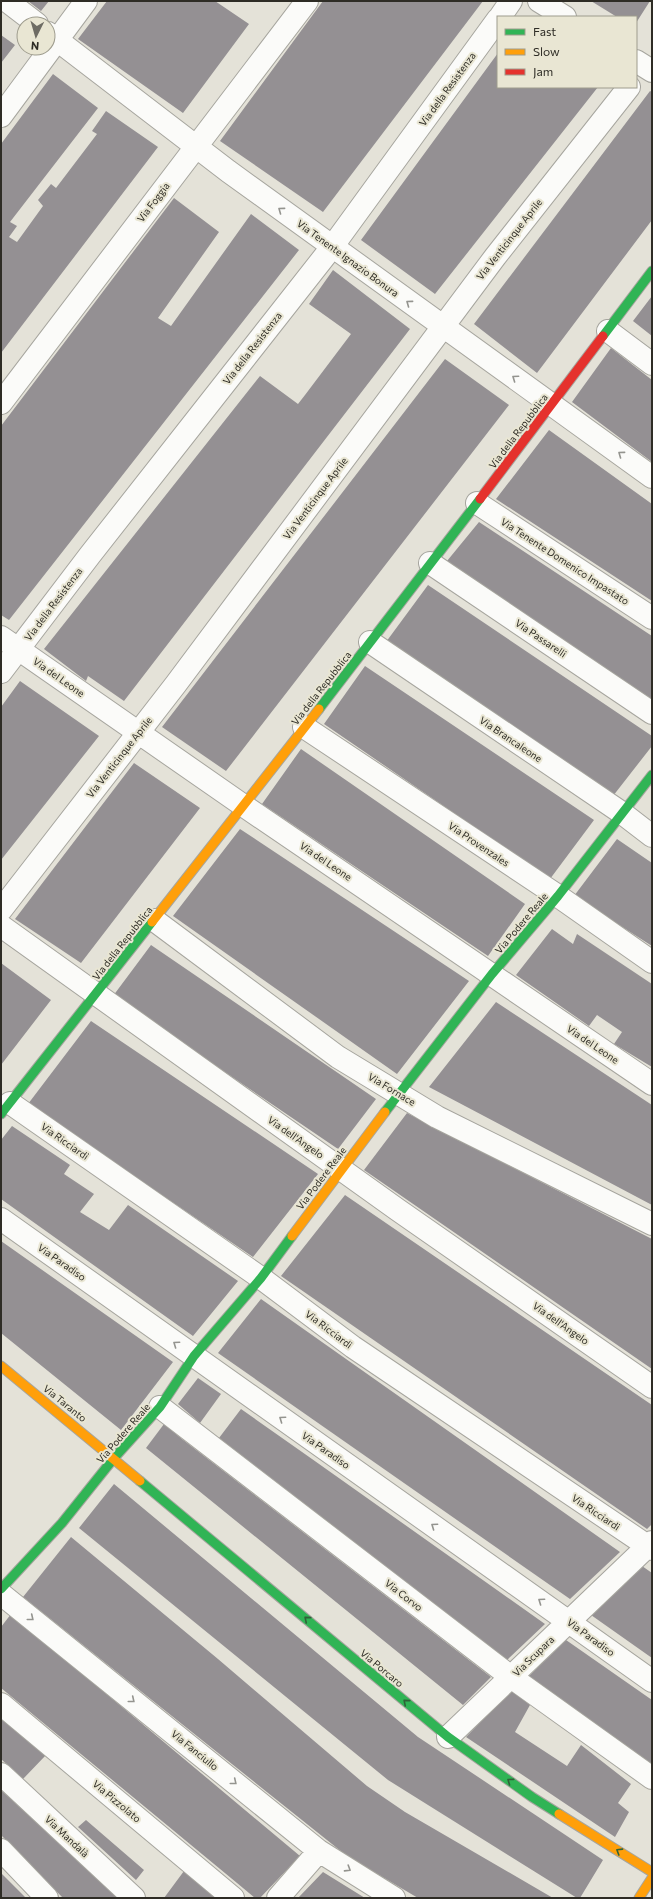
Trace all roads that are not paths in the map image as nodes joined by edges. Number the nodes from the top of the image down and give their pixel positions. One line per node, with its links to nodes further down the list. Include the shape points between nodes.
1 (7, 1): 6 (street)
2 (86, 1): 10 (street)
3 (307, 1): 15 (street, Via Foggia)
4 (511, 1): 7 (street, Via della Resistenza)
5 (539, 1): 8 (street)
6 (26, 16)
7 (500, 16)
8 (563, 16)
9 (497, 21): 16 (street, Via della Resistenza)
10 (56, 34)
11 (56, 39): 15 (street, Via Tenente Ignazio Bonura)
12 (40, 56): 14 (street)
13 (628, 88): 18 (street, Via Venticinque Aprile)
14 (1, 116)
15 (195, 146): 16 (street, Via Tenente Ignazio Bonura, one-way to 15); 21 (street, Via Foggia)
16 (332, 246): 18 (street, Via Tenente Ignazio Bonura, one-way to 16); 29 (street, Via della Resistenza, via 94,549)
17 (652, 271): 19 (street, Via della Repubblica)
18 (442, 327): 22 (street, Via Tenente Ignazio Bonura, one-way to 18); 33 (street, Via Venticinque Aprile)
19 (608, 331): 20 (street); 22 (street, Via della Repubblica)
20 (652, 364)
21 (1, 403)
22 (552, 404): 23 (street, Via Tenente Ignazio Bonura, one-way to 22); 24 (street, Via della Repubblica)
23 (652, 477)
24 (477, 503): 25 (street, Via della Repubblica); 26 (street, Via Tenente Domenico Impastato)
25 (430, 564): 28 (street, Via della Repubblica); 31 (street, Via Passarelli)
26 (652, 618)
27 (1, 637): 29 (street, Via del Leone)
28 (370, 642): 32 (street, Via della Repubblica); 36 (street, Via Brancaleone)
29 (19, 649): 30 (street, Via della Resistenza); 33 (street, Via del Leone)
30 (1, 672)
31 (652, 713)
32 (304, 727): 35 (street, Via della Repubblica); 38 (street, Via Provenzales)
33 (138, 732): 35 (street, Via del Leone); 39 (street, Via Venticinque Aprile)
34 (652, 775): 36 (street, Via Podere Reale)
35 (244, 806): 40 (street, Via della Repubblica); 43 (street, Via del Leone)
36 (622, 813): 37 (street, Via Brancaleone); 38 (street, Via Podere Reale)
37 (652, 836)
38 (558, 896): 42 (street, Via Provenzales); 43 (street, Via Podere Reale)
39 (1, 910)
40 (154, 920): 44 (street, Via della Repubblica); 46 (street, Via Fornace, via 338,1057)
41 (1, 926): 44 (street, Via dell'Angelo)
42 (652, 962)
43 (492, 974): 45 (street, Via del Leone); 46 (street, Via Podere Reale)
44 (96, 994): 47 (street, Via della Repubblica); 48 (street, Via dell'Angelo)
45 (652, 1084)
46 (400, 1093): 48 (street, Via Podere Reale); 50 (street, Via Fornace, via 437,1117)
47 (6, 1108): 51 (street, Via Ricciardi)
48 (341, 1169): 51 (street, Via Podere Reale); 54 (street, Via dell'Angelo)
49 (1, 1219): 52 (street, Via Paradiso, one-way to 49)
50 (652, 1224)
51 (261, 1278): 52 (street, Via Podere Reale); 57 (street, Via Ricciardi, via 353,1347)
52 (194, 1356): 55 (street, Via Podere Reale); 60 (street, Via Paradiso, one-way to 52)
53 (1, 1366): 56 (street, Via Taranto)
54 (652, 1387)
55 (160, 1407): 56 (street, Via Podere Reale); 61 (street, Via Corvo)
56 (114, 1458): 58 (street, Via Podere Reale, via 62,1523); 64 (street, Via Porcaro, one-way to 56)
57 (651, 1546): 60 (street, Via Scupara)
58 (1, 1589)
59 (1, 1594): 68 (street, Via Fanciullo, one-way to 68)
60 (569, 1621): 61 (street, Via Scupara); 62 (street, Via Paradiso)
61 (511, 1677): 64 (street, Via Scupara); 66 (street, Via Corvo)
62 (652, 1681)
63 (1, 1704): 73 (street, Via Pizzolato)
64 (448, 1737): 69 (street, Via Porcaro, one-way to 64, via 532,1797)
65 (1, 1774): 72 (street, Via Mandalà)
66 (652, 1778)
67 (1, 1850): 71 (street)
68 (320, 1851): 74 (street); 75 (street, Via Fanciullo, one-way to 75)
69 (652, 1872)
70 (652, 1878): 76 (street)
71 (47, 1898)
72 (134, 1898)
73 (233, 1898)
74 (278, 1898)
75 (394, 1898)
76 (639, 1898)

